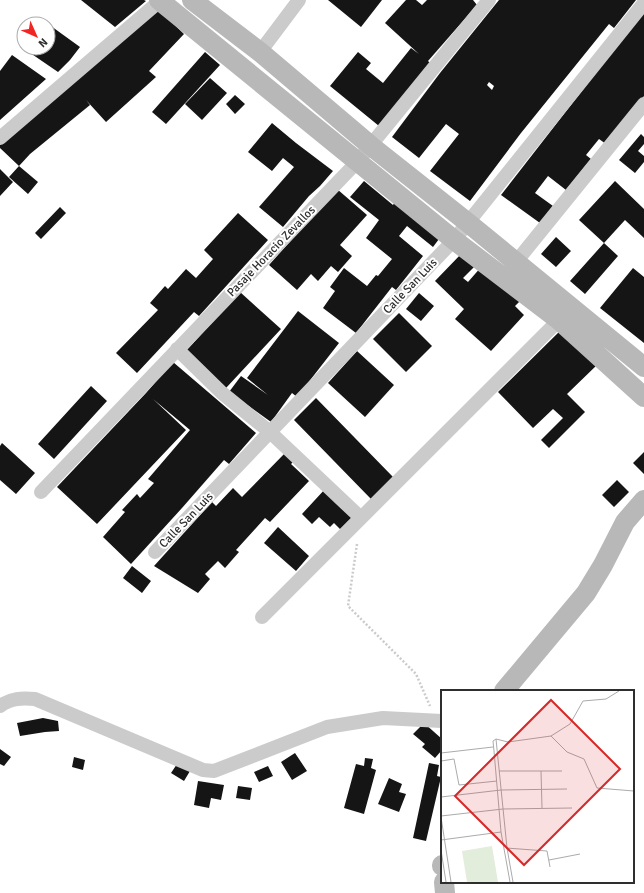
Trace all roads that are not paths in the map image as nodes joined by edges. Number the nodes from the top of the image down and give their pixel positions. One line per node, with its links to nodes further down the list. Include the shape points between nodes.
1 (160, 0): 8 (street); 10 (main road)
2 (192, 0): 6 (main road)
3 (299, 0): 6 (street)
4 (489, 0): 9 (street, Pasaje Horacio Zevallos)
5 (644, 3): 11 (street, Calle San Luis)
6 (260, 52): 9 (main road)
7 (644, 104): 13 (street)
8 (0, 138)
9 (371, 146): 10 (street, Pasaje Horacio Zevallos); 11 (main road)
10 (357, 162): 12 (main road); 15 (street, Pasaje Horacio Zevallos)
11 (467, 222): 12 (street, Calle San Luis); 13 (main road)
12 (454, 240): 14 (main road); 18 (street, Calle San Luis)
13 (516, 262): 14 (main road)
14 (565, 314): 16 (main road); 17 (main road); 21 (street)
15 (177, 349): 18 (street, via 222,393); 19 (street, Pasaje Horacio Zevallos)
16 (644, 367)
17 (644, 397)
18 (270, 432): 21 (street); 22 (street, Calle San Luis)
19 (41, 492)
20 (644, 500): 24 (main road, via 625,522 586,593)
21 (361, 518): 23 (street)
22 (156, 552)
23 (262, 616)
24 (505, 690)
25 (0, 706): 26 (street, via 20,697 35,699 203,770 214,771 327,727 383,718)
26 (439, 720)
27 (444, 883): 28 (main road)
28 (445, 893)

